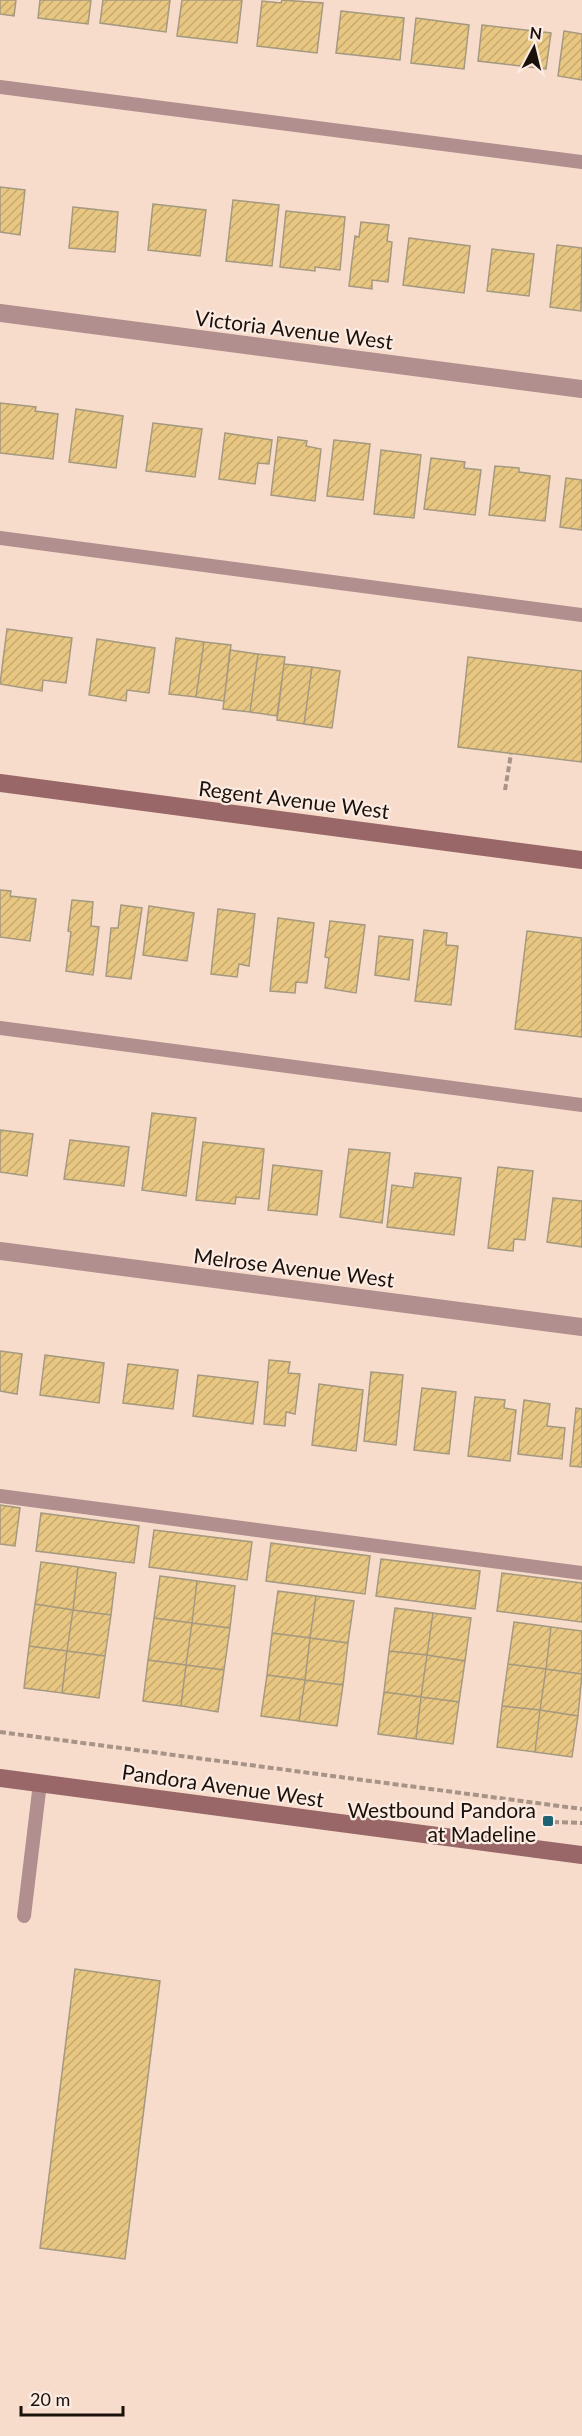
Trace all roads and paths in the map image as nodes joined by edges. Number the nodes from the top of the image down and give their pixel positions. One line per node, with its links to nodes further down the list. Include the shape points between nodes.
1 (0, 87): 2 (lane)
2 (582, 162)
3 (0, 313): 4 (street, Victoria Avenue West)
4 (582, 388)
5 (0, 538): 6 (lane)
6 (582, 615)
7 (511, 754): 9 (path)
8 (0, 783): 10 (street, Regent Avenue West)
9 (505, 790)
10 (582, 860)
11 (0, 1028): 12 (lane)
12 (582, 1105)
13 (0, 1251): 14 (street, Melrose Avenue West)
14 (582, 1327)
15 (0, 1496): 16 (lane)
16 (582, 1573)
17 (0, 1732): 20 (path)
18 (0, 1778): 19 (street, Pandora Avenue West)
19 (40, 1783): 23 (street, Pandora Avenue West); 24 (lane)
20 (582, 1809)
21 (548, 1821): 22 (path)
22 (582, 1823)
23 (582, 1855)
24 (24, 1916)

